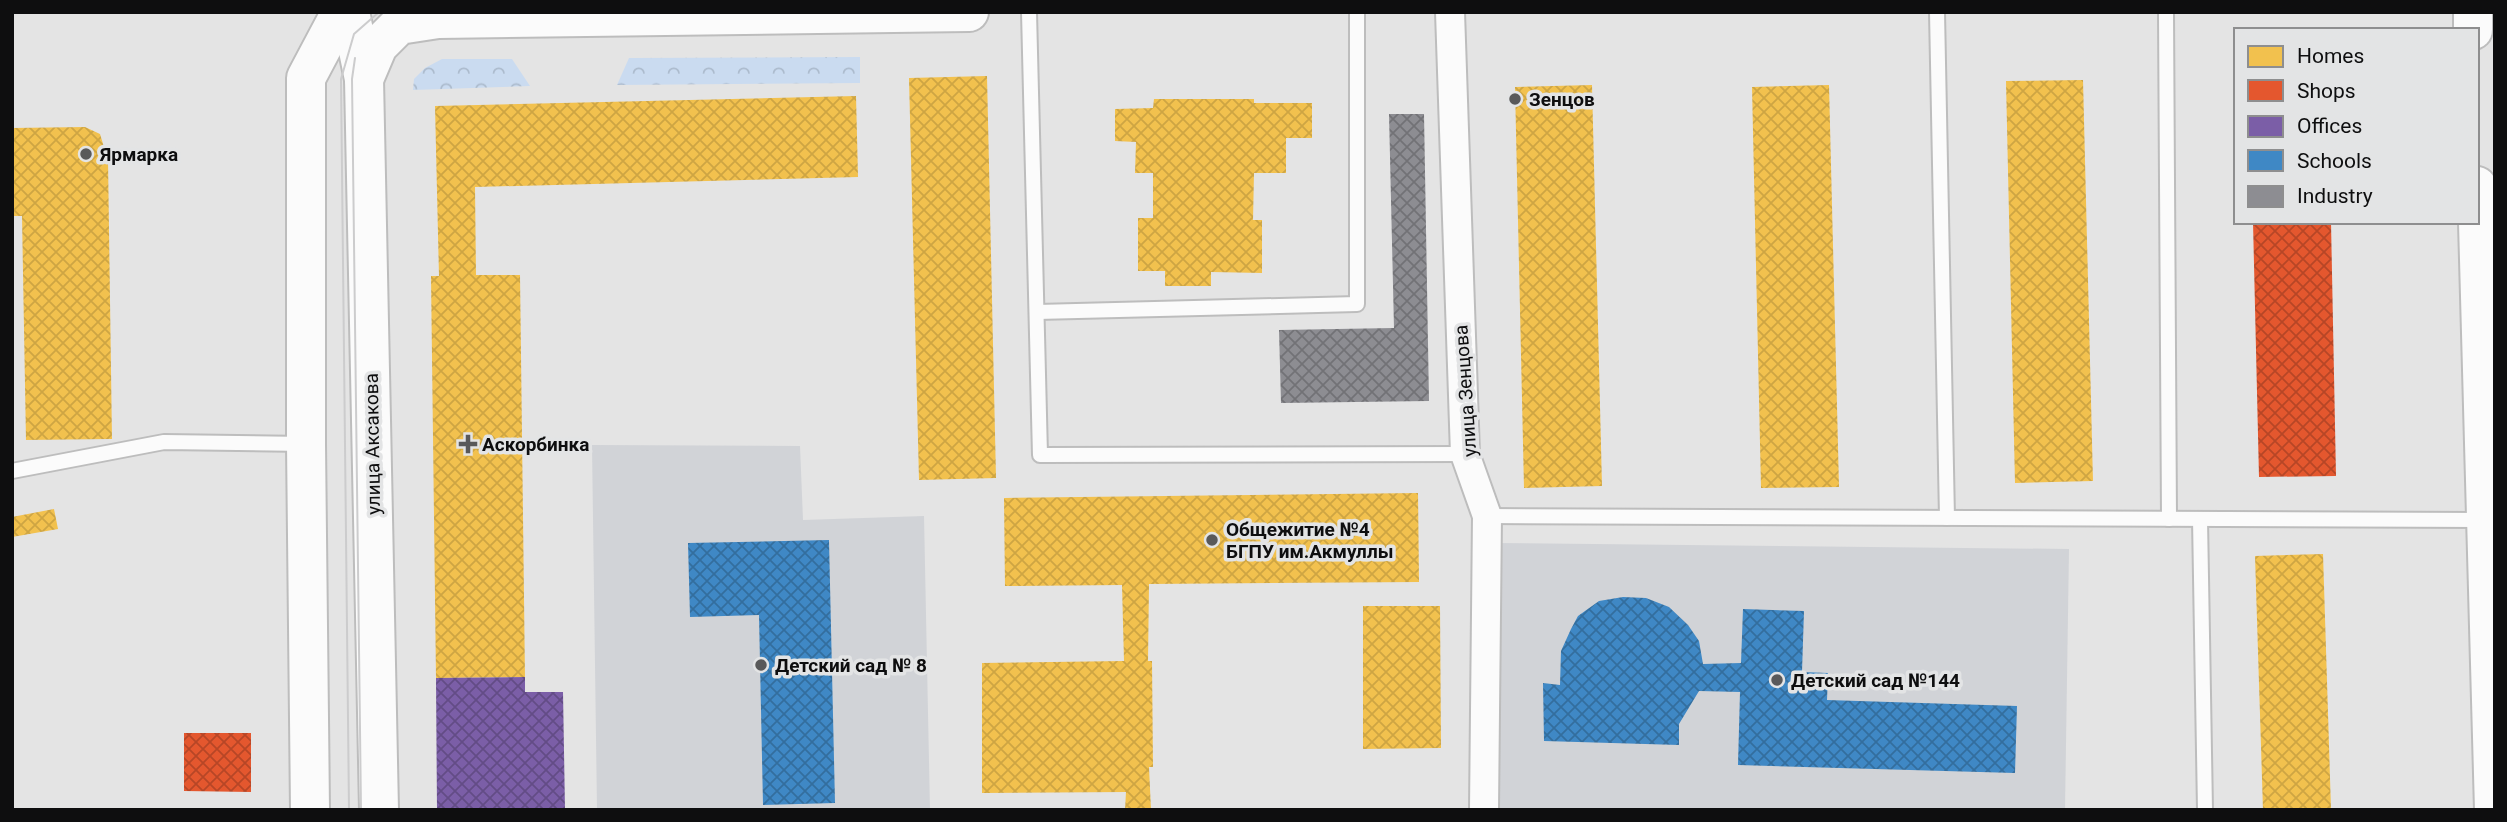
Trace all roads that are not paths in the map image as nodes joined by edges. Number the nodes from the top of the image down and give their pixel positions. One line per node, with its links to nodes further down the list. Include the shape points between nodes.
1 (341, 12): 12 (street, via 306,78)
2 (350, 12): 9 (street)
3 (969, 12): 9 (street, via 438,19 399,25 378,46)
4 (1029, 12): 11 (lane)
5 (1357, 12): 11 (lane, via 1357,304)
6 (1450, 12): 13 (street, улица Зенцова)
7 (1937, 12): 16 (lane)
8 (2166, 12): 17 (lane)
9 (365, 79): 21 (street, улица Аксакова)
10 (2479, 224): 19 (street)
11 (1037, 312): 13 (lane, via 1040,455)
12 (306, 444): 14 (lane, via 164,442); 20 (street)
13 (1465, 454): 15 (street, улица Зенцова)
14 (12, 471)
15 (1487, 516): 16 (lane); 22 (street, улица Зенцова)
16 (1947, 518): 17 (lane)
17 (2169, 519): 18 (lane)
18 (2200, 519): 19 (lane); 23 (lane)
19 (2491, 520): 24 (street)
20 (310, 810)
21 (379, 810)
22 (1484, 810)
23 (2205, 810)
24 (2494, 810)

